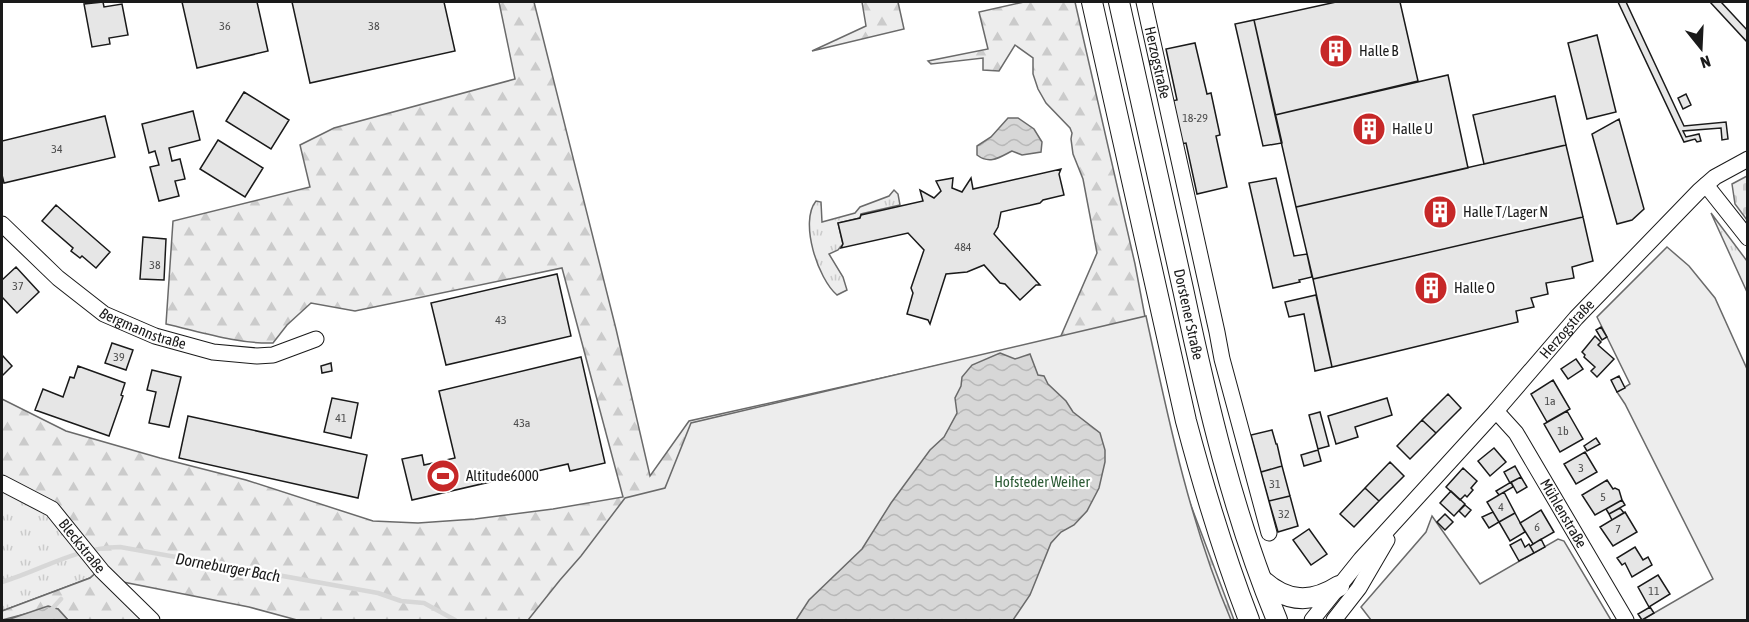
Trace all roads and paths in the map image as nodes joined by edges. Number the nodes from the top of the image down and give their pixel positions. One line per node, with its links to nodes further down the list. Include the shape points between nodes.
1 (1092, 2): 16 (main road, Dorstener Straße, via 1186,421 1218,534)
2 (1119, 2): 13 (main road, Dorstener Straße, via 1206,393 1244,533)
3 (1144, 2): 12 (street, Herzogstraße, via 1221,359)
4 (1748, 159): 5 (street, Herzogstraße)
5 (1706, 185): 7 (street); 9 (street, Herzogstraße, via 1576,318)
6 (2, 224): 8 (street, Bergmannstraße, via 58,279 104,314 155,336 213,352 257,356 273,355)
7 (1748, 238)
8 (316, 339)
9 (1496, 411): 11 (street, Herzogstraße); 20 (street, Mühlenstraße, via 1516,433)
10 (2, 483): 15 (street, Bleckstraße, via 52,509 102,571)
11 (1401, 517): 14 (street, Herzogstraße); 19 (street, Herzogstraße)
12 (1269, 533)
13 (1262, 580): 14 (main road, via 1294,598 1321,596); 17 (main road, Dorstener Straße)
14 (1339, 586): 18 (street, Herzogstraße)
15 (152, 621)
16 (1249, 621)
17 (1277, 621)
18 (1312, 621)
19 (1335, 621)
20 (1626, 621)

